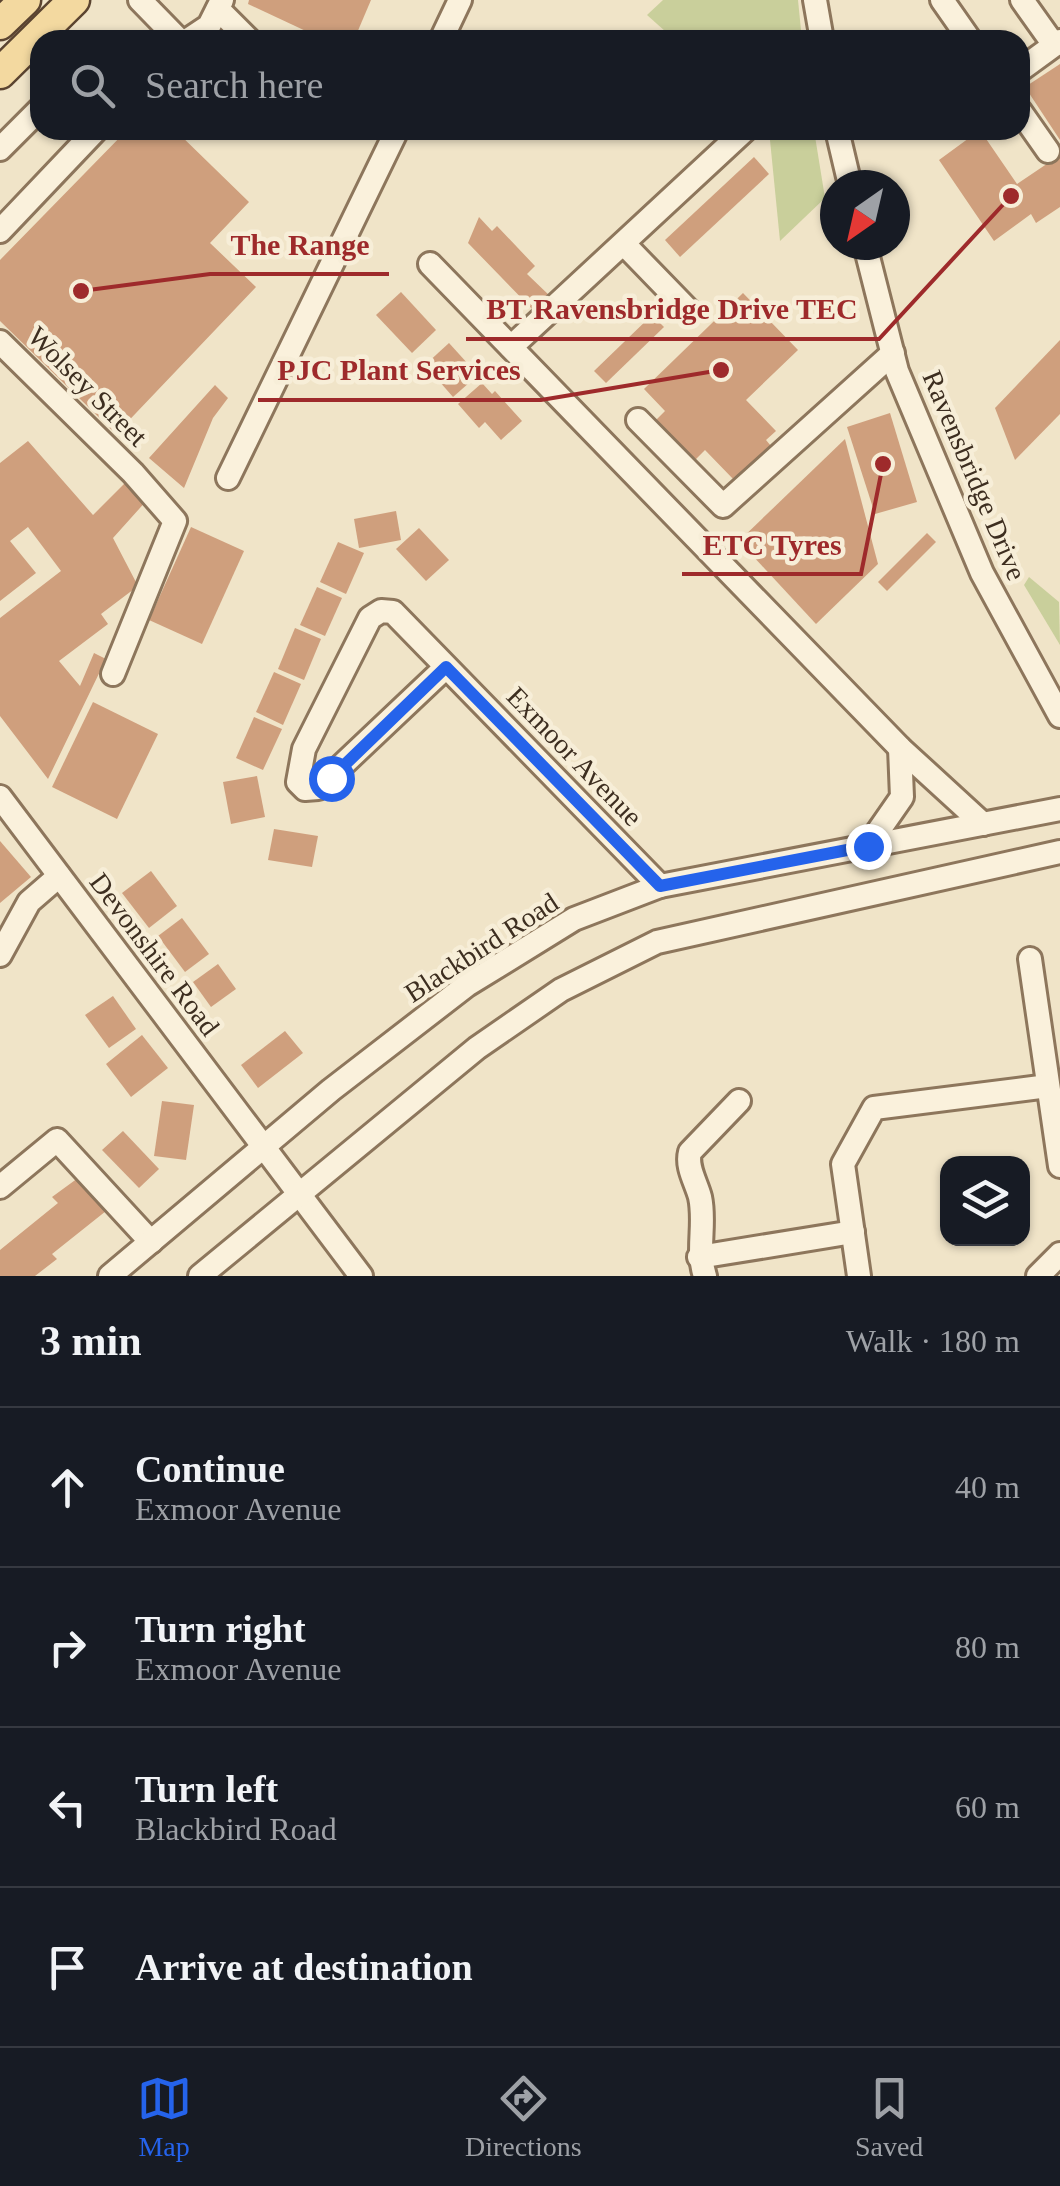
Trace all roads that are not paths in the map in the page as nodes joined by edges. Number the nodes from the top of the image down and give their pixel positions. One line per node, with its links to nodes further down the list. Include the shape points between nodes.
1 (25, 0): 9 (main road)
2 (74, 0): 10 (main road)
3 (140, 0): 11 (street)
4 (460, 0): 14 (street)
5 (815, 0): 15 (street)
6 (942, 0): 16 (street)
7 (1022, 0): 18 (street)
8 (220, 4): 12 (street); 13 (street)
9 (0, 24)
10 (44, 30)
11 (169, 30)
12 (203, 30)
13 (241, 30)
14 (446, 30)
15 (820, 30)
16 (963, 30)
17 (30, 43): 20 (main road)
18 (1057, 43): 19 (street)
19 (1030, 63)
20 (0, 73)
21 (30, 119): 27 (street)
22 (1030, 125): 28 (street)
23 (86, 140): 30 (street)
24 (392, 140): 39 (street)
25 (734, 140): 31 (street)
26 (839, 140): 29 (street)
27 (0, 150)
28 (1048, 151)
29 (846, 170)
30 (0, 230)
31 (626, 245): 34 (street); 36 (street)
32 (869, 260): 37 (street, Ravensbridge Drive)
33 (430, 264): 36 (street)
34 (688, 310)
35 (0, 342): 41 (street, Wolsey Street, via 174,521)
36 (511, 347): 43 (street)
37 (892, 353): 38 (street, via 723,506); 42 (street, Ravensbridge Drive, via 982,574)
38 (638, 420)
39 (228, 478)
40 (446, 667): 40 (street, Exmoor Avenue, via 318,788 298,782 304,749 370,618 393,612); 50 (street, Exmoor Avenue)
41 (113, 674)
42 (1060, 716)
43 (900, 748): 46 (street); 47 (street, via 902,797)
44 (0, 797): 49 (street, Devonshire Road)
45 (1060, 810): 46 (street, Blackbird Road)
46 (982, 824): 47 (street, Blackbird Road)
47 (868, 846): 50 (street, Blackbird Road)
48 (1060, 852): 60 (street, via 657,942 561,990 476,1048)
49 (59, 876): 51 (street, via 28,902); 57 (street, Devonshire Road)
50 (660, 886): 57 (street, Blackbird Road, via 574,919 467,985)
51 (0, 955)
52 (1030, 959): 54 (street)
53 (1060, 992): 54 (street)
54 (1035, 997): 55 (street)
55 (1048, 1086): 58 (street); 61 (street, via 874,1108 843,1164)
56 (739, 1101): 64 (street, via 687,1162 701,1201)
57 (262, 1146): 60 (street); 62 (street, Blackbird Road)
58 (1060, 1166)
59 (0, 1187): 62 (street, via 57,1140)
60 (299, 1195): 66 (street); 67 (street)
61 (853, 1232): 64 (street); 68 (street)
62 (152, 1242): 65 (street, Blackbird Road)
63 (1060, 1254): 69 (street)
64 (702, 1267)
65 (110, 1276)
66 (200, 1276)
67 (361, 1276)
68 (859, 1276)
69 (1038, 1276)

